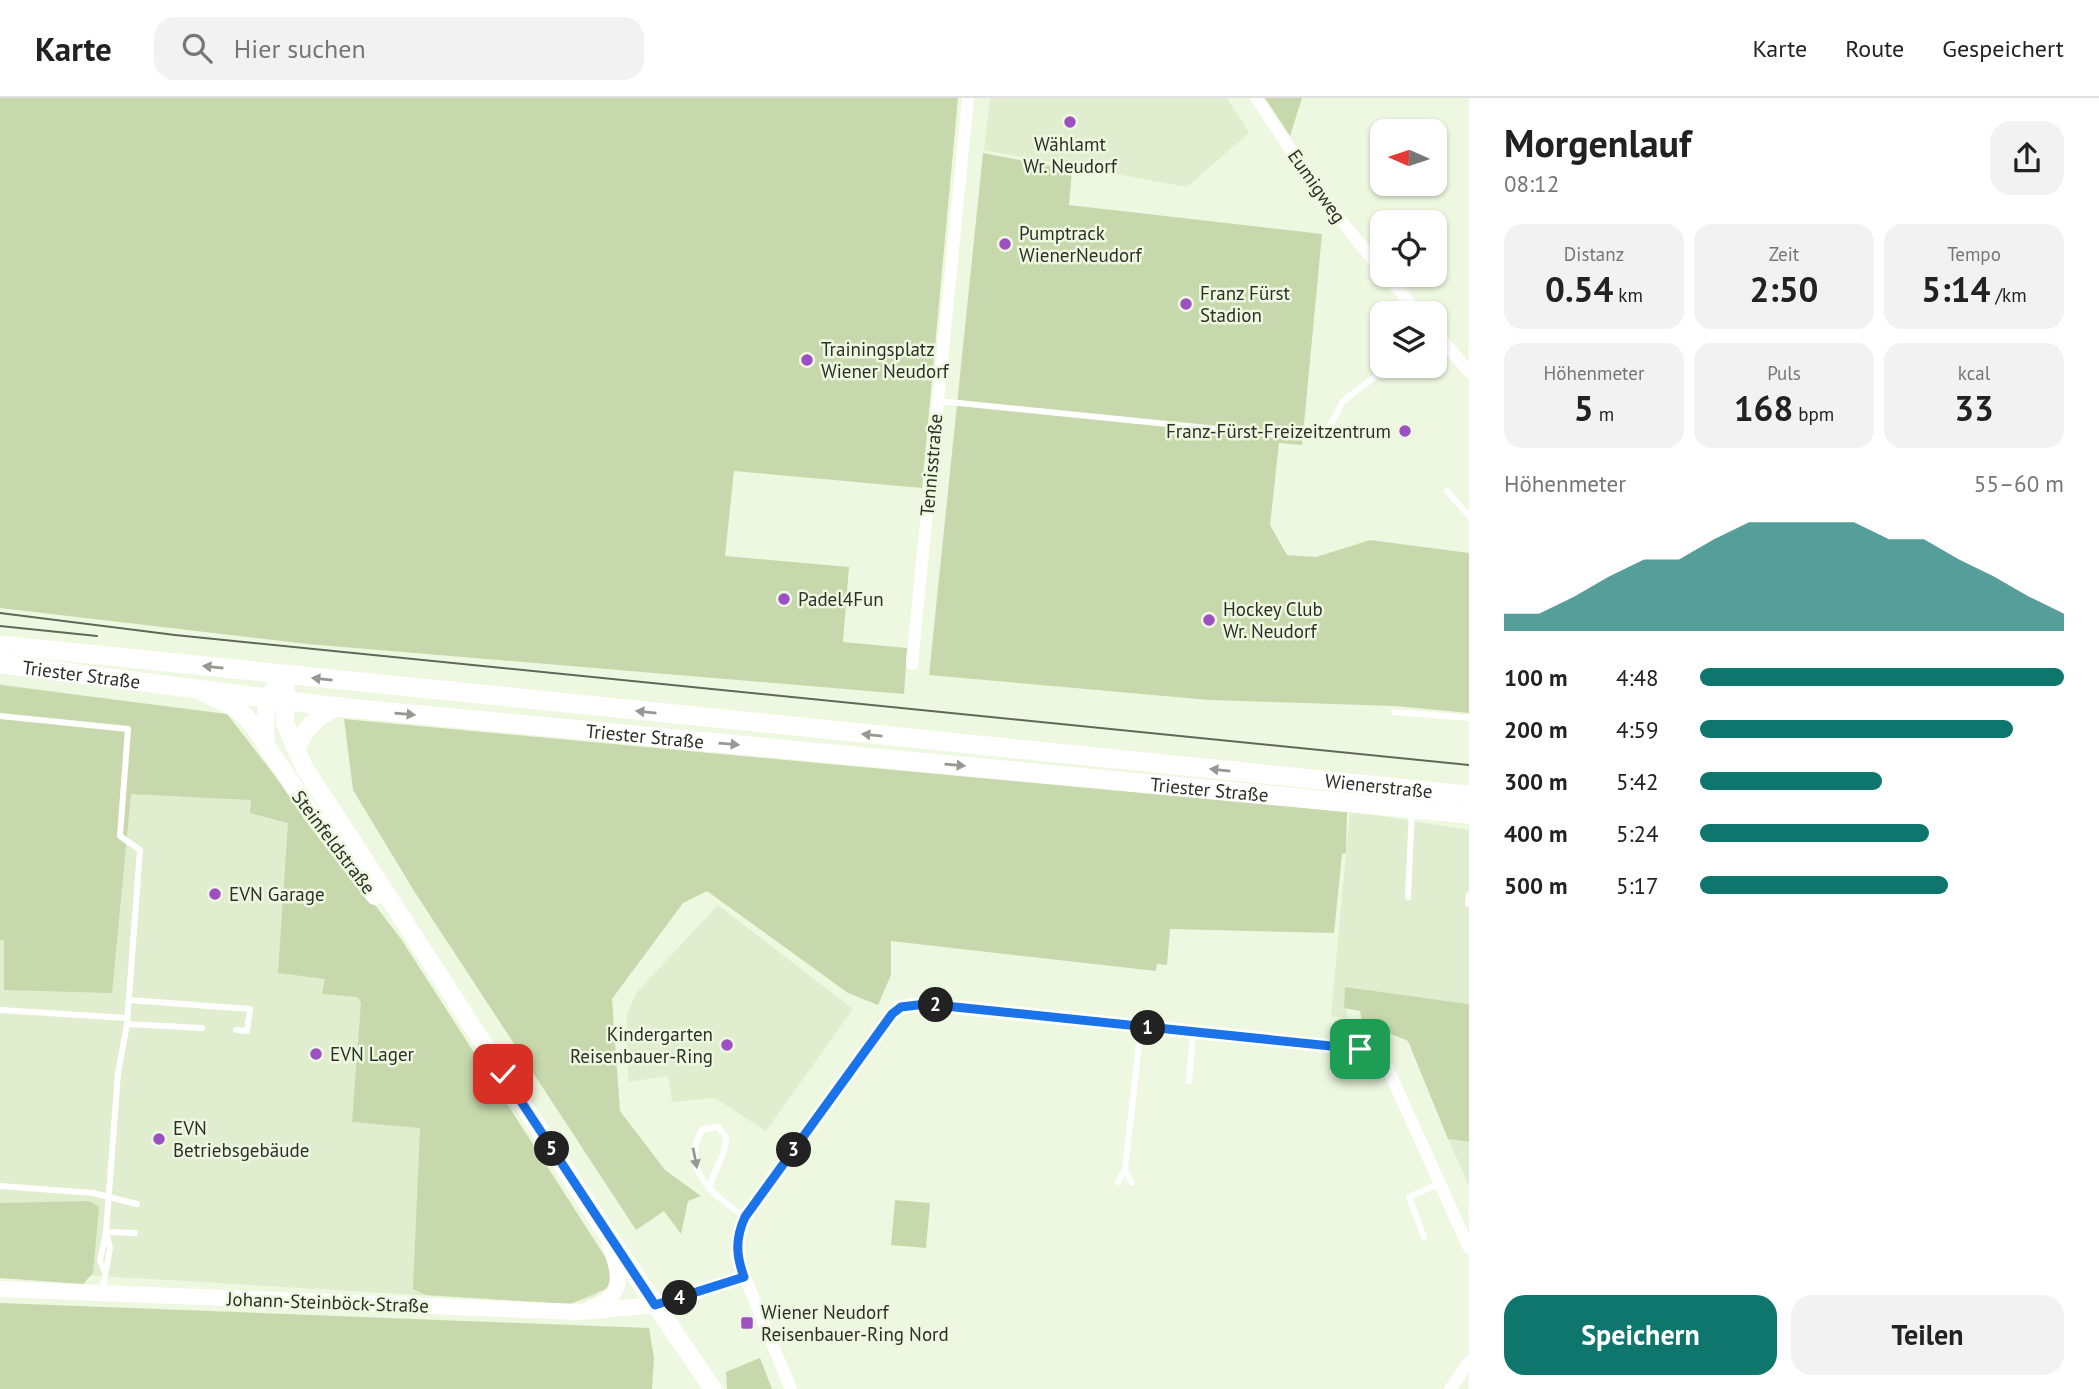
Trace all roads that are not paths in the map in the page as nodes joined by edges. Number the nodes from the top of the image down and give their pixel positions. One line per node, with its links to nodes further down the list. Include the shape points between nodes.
1 (968, 98): 9 (street, Tennisstraße)
2 (1256, 98): 3 (street, Eumigweg, via 1323,198)
3 (1370, 256)
4 (1396, 287): 5 (street)
5 (1409, 301)
6 (1447, 345): 7 (street)
7 (1469, 372)
8 (1373, 378): 9 (lane, via 1343,401 1325,436)
9 (937, 401): 14 (street, Tennisstraße)
10 (1447, 491): 11 (lane)
11 (1469, 516)
12 (0, 645): 15 (main road, Triester Straße, one-way to 12)
13 (0, 664): 16 (main road, Triester Straße)
14 (912, 664)
15 (284, 675): 17 (main road); 24 (main road, Triester Straße, one-way to 15)
16 (201, 691): 17 (main road, Triester Straße); 22 (main road, Steinfeldstraße, via 239,710)
17 (276, 699): 18 (main road, Triester Straße); 22 (main road, via 264,721); 23 (main road, Steinfeldstraße)
18 (337, 707): 23 (main road, via 314,719); 24 (main road, Triester Straße, one-way to 24)
19 (1394, 712): 21 (lane)
20 (0, 716): 32 (lane, via 128,730 120,836 140,849)
21 (1469, 718)
22 (266, 743): 31 (main road, Steinfeldstraße, via 311,813)
23 (296, 749): 31 (main road, Steinfeldstraße)
24 (1289, 787): 25 (main road, Wienerstraße); 26 (main road, Wienerstraße)
25 (1469, 795)
26 (1412, 808): 27 (main road, Wienerstraße); 29 (lane)
27 (1469, 814)
28 (1469, 895): 30 (lane)
29 (1408, 897)
30 (1468, 904)
31 (451, 995): 51 (main road, Steinfeldstraße)
32 (129, 1000): 34 (lane); 37 (lane, via 250,1009 247,1031)
33 (0, 1010): 34 (lane)
34 (127, 1021): 36 (lane); 46 (lane)
35 (1141, 1027): 38 (street); 40 (lane); 48 (street, via 926,1004 901,1007)
36 (202, 1028)
37 (236, 1030)
38 (1193, 1032): 39 (lane); 42 (street, via 1360,1049 1388,1069)
39 (1189, 1081)
40 (1125, 1169): 41 (lane); 43 (lane)
41 (1118, 1182)
42 (1440, 1183): 52 (lane, via 1409,1197); 53 (street)
43 (1132, 1184)
44 (0, 1186): 46 (lane)
45 (709, 1189): 45 (lane, one-way to 45, via 713,1169 725,1156 726,1137 718,1127 702,1130 693,1146 697,1169); 48 (lane)
46 (108, 1196): 47 (lane); 49 (lane)
47 (137, 1204)
48 (745, 1217): 54 (street, via 736,1256)
49 (106, 1232): 50 (lane); 56 (lane, via 100,1261)
50 (135, 1233)
51 (607, 1234): 57 (main road, Steinfeldstraße); 58 (street, via 618,1282 606,1303)
52 (1424, 1237)
53 (1469, 1248)
54 (744, 1277): 57 (street); 61 (street)
55 (0, 1289): 56 (street, Johann-Steinböck-Straße)
56 (102, 1292): 58 (street, Johann-Steinböck-Straße)
57 (655, 1305): 58 (street, Johann-Steinböck-Straße); 60 (main road, Steinfeldstraße)
58 (580, 1312)
59 (1469, 1362): 62 (street)
60 (713, 1389)
61 (792, 1389)
62 (1450, 1389)

